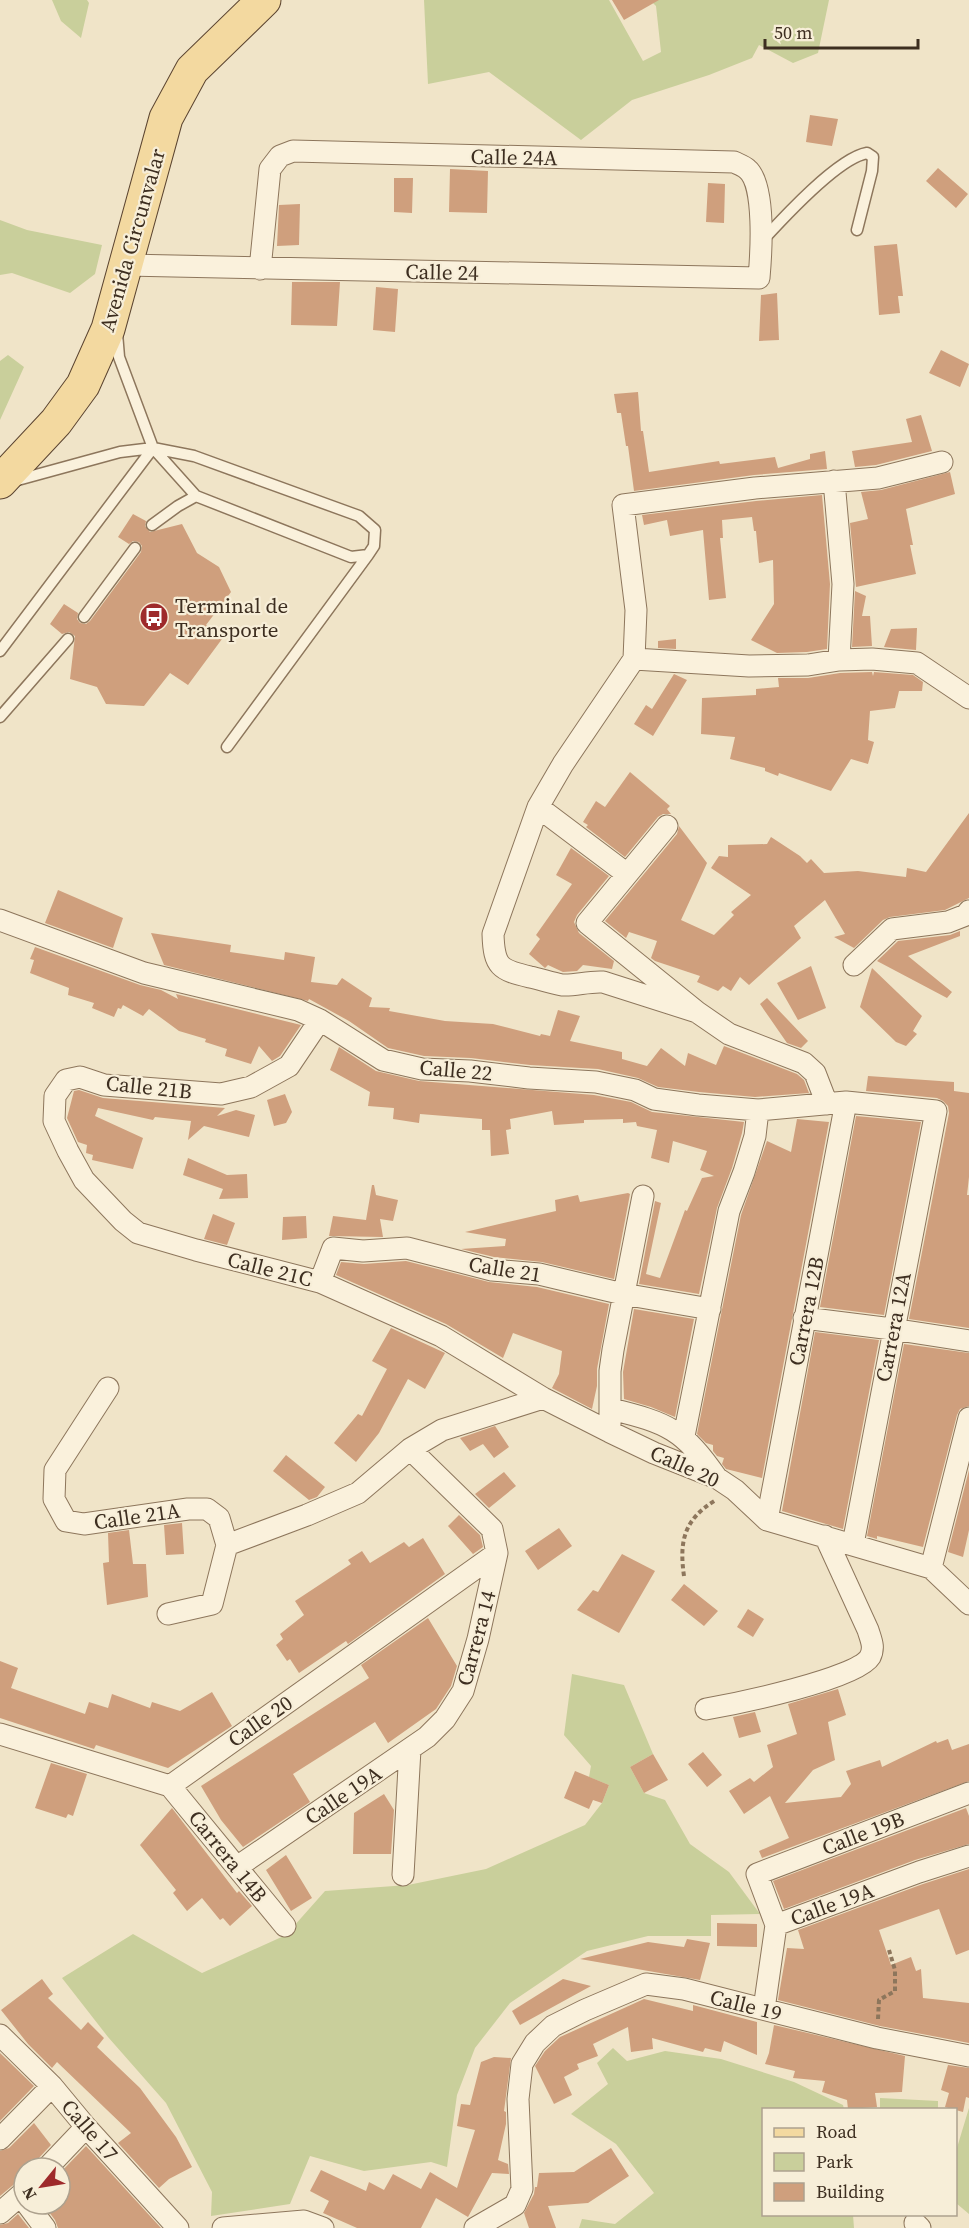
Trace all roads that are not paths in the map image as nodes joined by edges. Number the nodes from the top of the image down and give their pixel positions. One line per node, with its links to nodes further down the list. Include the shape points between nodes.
1 (264, 0): 4 (main road, Avenida Circunvalar, via 192,70 171,108)
2 (857, 230): 3 (lane, via 872,171 873,157 867,153 856,155 823,180)
3 (762, 241): 5 (street, Calle 24, via 759,278); 5 (street, Calle 24A, via 758,187 748,169 734,162 293,151 280,156 270,169)
4 (126, 265): 5 (street, Calle 24); 6 (main road, Avenida Circunvalar)
5 (260, 269)
6 (114, 308): 7 (lane, via 119,357); 10 (main road, Avenida Circunvalar, via 83,385 56,422)
7 (153, 448): 10 (lane, via 120,452); 11 (lane); 14 (lane, via 194,456 359,516 375,530 374,546); 17 (lane)
8 (942, 462): 9 (street, via 878,478)
9 (834, 481): 18 (street, via 623,505 636,610); 19 (street, via 843,584)
10 (0, 484)
11 (196, 496): 12 (lane); 14 (lane, via 351,557)
12 (152, 525)
13 (135, 548): 15 (lane)
14 (368, 555): 22 (lane)
15 (84, 617)
16 (68, 639): 21 (lane)
17 (0, 651)
18 (634, 659): 19 (street, via 749,666); 23 (street)
19 (839, 660): 20 (street, via 917,663)
20 (969, 698)
21 (0, 717)
22 (226, 747)
23 (538, 807): 25 (street); 29 (street, via 493,934 497,961 506,971 563,985 603,982)
24 (667, 826): 25 (street)
25 (627, 874): 29 (street, via 587,922)
26 (969, 911): 28 (street, via 948,922 892,929)
27 (0, 921): 30 (street, Calle 22, via 144,973 298,1010)
28 (855, 965)
29 (697, 1012): 32 (street, via 729,1034 804,1063)
30 (320, 1020): 31 (street, Calle 21B, via 289,1066 251,1087 222,1094 104,1085 80,1077 66,1080); 33 (street, Calle 22, via 383,1060 422,1069 596,1082 635,1090 654,1099)
31 (56, 1096): 36 (street, Calle 21C, via 54,1121 84,1180 138,1233)
32 (836, 1103): 33 (street, Calle 22); 34 (street, Calle 22); 39 (street, Carrera 12B)
33 (758, 1110): 38 (street, via 755,1136 729,1211)
34 (936, 1111): 40 (street, Carrera 12A)
35 (643, 1196): 37 (street)
36 (320, 1282): 37 (street, Calle 21, via 333,1248 407,1248 492,1270 539,1274); 43 (street, Calle 21C, via 441,1336)
37 (623, 1294): 38 (street, Calle 21); 44 (street, via 610,1371)
38 (710, 1309): 47 (street)
39 (804, 1318): 40 (street); 50 (street, Carrera 12B)
40 (892, 1329): 41 (street); 52 (street, Carrera 12A)
41 (969, 1341)
42 (108, 1388): 53 (street, Calle 21A, via 55,1470 54,1499 66,1521 84,1524 207,1509 219,1518)
43 (543, 1398): 46 (street, Calle 21C); 48 (street, via 442,1430)
44 (611, 1409): 46 (street); 47 (street, via 660,1423)
45 (969, 1418): 55 (street)
46 (610, 1432): 49 (street, Calle 20)
47 (684, 1436): 49 (street)
48 (410, 1449): 53 (street, via 358,1493); 54 (street, via 492,1529)
49 (726, 1484): 50 (street, Calle 20)
50 (767, 1520): 51 (street, Calle 20)
51 (825, 1536): 52 (street, Calle 20); 58 (street, via 868,1630 873,1645 869,1658 854,1670 825,1681)
52 (853, 1544): 55 (street, Calle 20)
53 (227, 1545): 57 (street, via 212,1604)
54 (497, 1553): 59 (street, Carrera 14, via 463,1691); 62 (street, Calle 20)
55 (931, 1568): 56 (street, Calle 20)
56 (969, 1604)
57 (168, 1614)
58 (706, 1709)
59 (445, 1719): 61 (street, Calle 19A)
60 (0, 1734): 62 (street)
61 (410, 1749): 65 (street, Calle 19A); 66 (street)
62 (170, 1786): 65 (street, Carrera 14B)
63 (969, 1793): 67 (street, Calle 19B, via 757,1874)
64 (969, 1856): 67 (street, Calle 19A)
65 (237, 1867): 68 (street, Carrera 14B)
66 (404, 1875)
67 (777, 1925): 69 (street, Calle 19A)
68 (285, 1926)
69 (764, 2009): 71 (street, Calle 19, via 877,2038); 79 (street, Calle 19, via 646,1984 553,2026 535,2043 522,2064 518,2099 522,2189 515,2205)
70 (0, 2036): 72 (street, Calle 17)
71 (969, 2056)
72 (52, 2086): 73 (street, Calle 17); 74 (street)
73 (86, 2127): 75 (street); 76 (street, Calle 17)
74 (0, 2139)
75 (58, 2156)
76 (178, 2228)
77 (223, 2228): 78 (street, via 304,2221)
78 (323, 2228)
79 (475, 2228)

